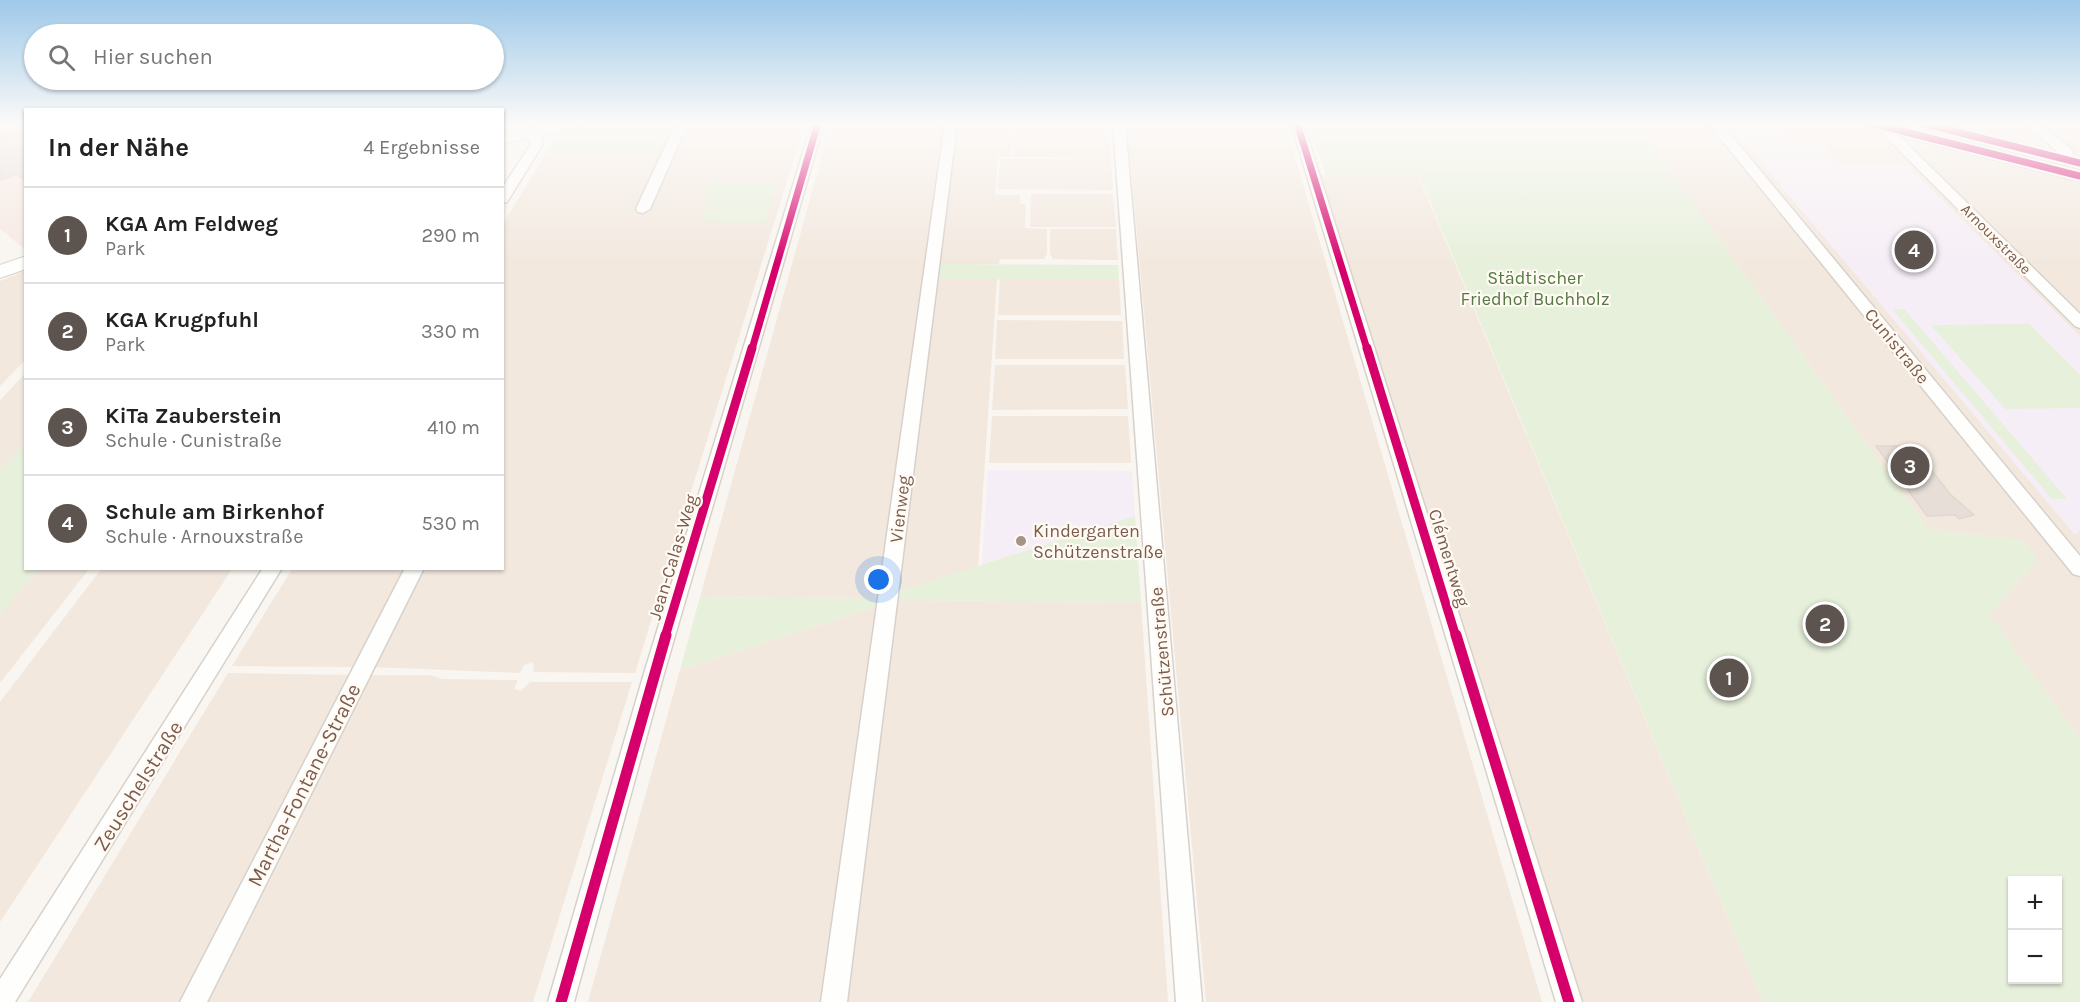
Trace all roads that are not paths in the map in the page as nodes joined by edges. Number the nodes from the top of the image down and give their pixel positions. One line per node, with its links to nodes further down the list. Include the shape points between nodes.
1 (521, 170): 11 (street)
2 (661, 170): 12 (street)
3 (804, 170): 21 (street, Jean-Calas-Weg)
4 (945, 170): 22 (street, Vienweg)
5 (1123, 170): 23 (street, Schützenstraße)
6 (1311, 170): 24 (street, Clémentweg)
7 (1752, 170): 16 (street, Cunistraße)
8 (1926, 170): 15 (street, Arnouxstraße)
9 (2055, 170): 10 (main road)
10 (2080, 176)
11 (504, 196)
12 (643, 209)
13 (24, 263): 14 (main road)
14 (0, 272)
15 (2080, 323)
16 (2080, 569)
17 (272, 570): 19 (street, Zeuschelstraße)
18 (414, 570): 20 (street, Martha-Fontane-Straße)
19 (0, 1002)
20 (193, 1002)
21 (561, 1002)
22 (834, 1002)
23 (1189, 1002)
24 (1569, 1002)

